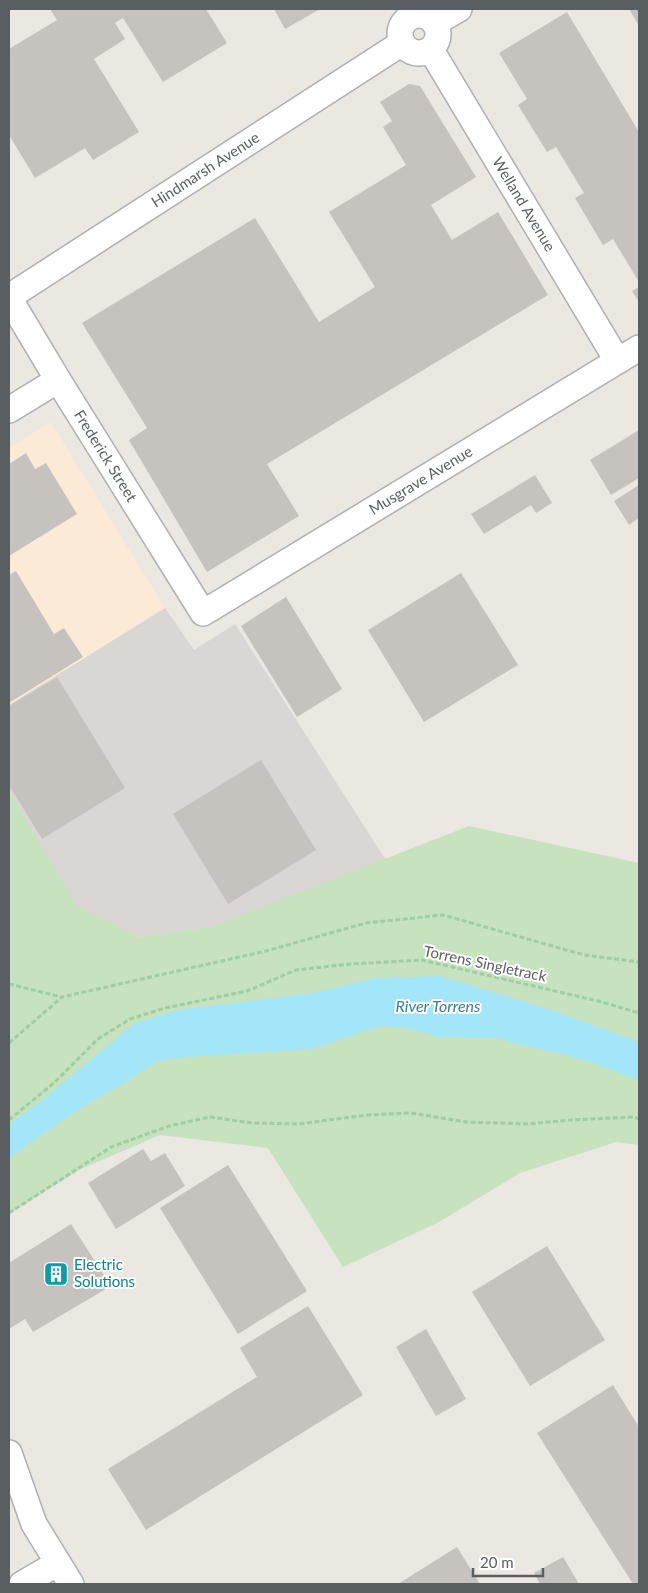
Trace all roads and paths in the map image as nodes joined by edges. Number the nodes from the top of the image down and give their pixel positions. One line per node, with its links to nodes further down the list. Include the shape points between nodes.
1 (458, 9): 3 (street)
2 (407, 13): 3 (street, via 421,15); 4 (street, via 400,37)
3 (435, 23): 5 (street, via 438,37)
4 (402, 43): 5 (street, via 415,53); 6 (street, Hindmarsh Avenue)
5 (431, 50): 8 (street, Welland Avenue)
6 (9, 298): 9 (street, Frederick Street)
7 (639, 348): 8 (street, Musgrave Avenue)
8 (617, 360): 11 (street, Musgrave Avenue)
9 (58, 380): 10 (street); 11 (street, Frederick Street)
10 (9, 410)
11 (203, 613)
12 (639, 962): 14 (path, via 584,955 443,915 366,923 266,951)
13 (9, 984): 14 (path)
14 (62, 997): 16 (path)
15 (639, 1013): 18 (path, Torrens Singletrack, via 422,960 296,970 247,991 165,1008 130,1019 98,1038 55,1082)
16 (9, 1043)
17 (639, 1119): 19 (path, via 528,1124 466,1122 411,1113 367,1114 300,1124 252,1123 210,1117 169,1126 111,1147)
18 (9, 1120)
19 (9, 1213)
20 (9, 1453): 21 (street, via 34,1524)
21 (58, 1563): 22 (street); 23 (street)
22 (22, 1584)
23 (71, 1584)

